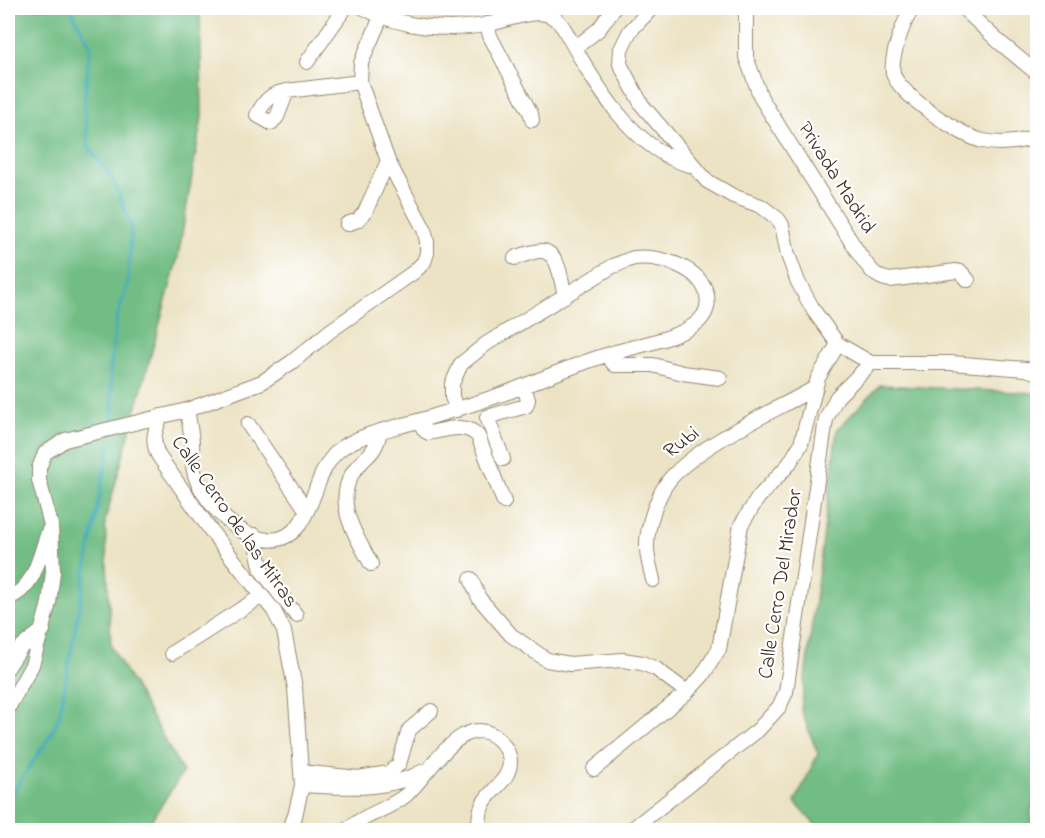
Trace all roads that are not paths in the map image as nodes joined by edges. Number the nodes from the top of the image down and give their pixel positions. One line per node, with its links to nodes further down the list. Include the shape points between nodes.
1 (345, 8): 11 (street)
2 (364, 8): 8 (street)
3 (614, 8): 10 (street, via 599,29)
4 (652, 8): 18 (street, via 630,31 621,49 620,64 642,105)
5 (746, 8): 21 (street, Privada Madrid, via 746,57 761,98 873,273 890,280 956,271)
6 (914, 8): 16 (street, via 905,22 893,63 901,88 925,108 980,141 1002,144)
7 (963, 8): 12 (street)
8 (381, 17): 9 (street, via 429,27); 13 (street, via 361,63)
9 (487, 24): 10 (street, via 546,14 555,18); 15 (street)
10 (575, 48): 18 (street, via 609,103 634,129 663,154)
11 (307, 63)
12 (1038, 74)
13 (360, 82): 14 (street); 17 (street)
14 (287, 91)
15 (532, 120)
16 (1038, 136)
17 (388, 161): 19 (street, via 365,212); 30 (street, via 424,229 424,262 270,377)
18 (693, 166): 23 (street, via 707,182 761,206 778,219 798,282)
19 (347, 224)
20 (515, 258): 22 (street, via 541,250 551,254)
21 (968, 280)
22 (565, 296): 24 (street, via 613,266 634,258 675,264 702,284 708,309 699,321 674,335); 31 (street, via 486,344 461,364 452,384)
23 (837, 344): 25 (street); 29 (street)
24 (612, 353): 27 (street, via 615,365 653,365); 28 (street)
25 (871, 363): 26 (street, via 951,363); 59 (street, Calle Cerro Del Mirador, via 844,388 826,419 786,693 779,707 758,730)
26 (1038, 373)
27 (720, 378)
28 (524, 386): 31 (street); 36 (street, via 526,406 487,417)
29 (813, 389): 43 (street, Rubi, via 724,438 687,462 668,481 653,510 648,539); 50 (street, via 801,444 741,525 719,649)
30 (187, 410): 32 (street); 40 (street, via 196,478 222,517)
31 (457, 410): 33 (street)
32 (161, 416): 39 (street, via 65,440 45,453 39,480); 44 (street, Calle Cerro de las Mitras, via 153,435 158,455)
33 (419, 421): 35 (street); 37 (street, via 429,433 472,429)
34 (248, 424): 38 (street)
35 (380, 432): 38 (street, via 342,447 328,461); 41 (street, via 374,451 352,474 344,499 349,520)
36 (503, 459)
37 (504, 502)
38 (307, 511): 40 (street, via 291,533 280,540 267,541)
39 (51, 525): 45 (street, via 28,584); 47 (street, via 53,572)
40 (254, 535): 46 (street, via 262,571)
41 (371, 564)
42 (471, 579): 50 (street, via 479,598 511,635 547,660 570,664 623,660 642,663)
43 (652, 580)
44 (262, 596): 48 (street); 55 (street, Calle Cerro de las Mitras, via 284,631 295,688)
45 (8, 598)
46 (296, 615)
47 (43, 630): 49 (street, via 21,647); 51 (street, via 32,665)
48 (172, 653)
49 (8, 667)
50 (687, 692): 54 (street)
51 (8, 708)
52 (431, 711): 55 (street, via 409,730 399,764 389,772 358,778)
53 (432, 768): 55 (street, via 390,785 359,788); 57 (street, via 404,797); 58 (street, via 450,745 476,730 500,740 510,762 505,777 483,804)
54 (594, 769)
55 (301, 778): 56 (street, Calle Cerro de las Mitras)
56 (289, 831)
57 (347, 831)
58 (479, 831)
59 (631, 831)

